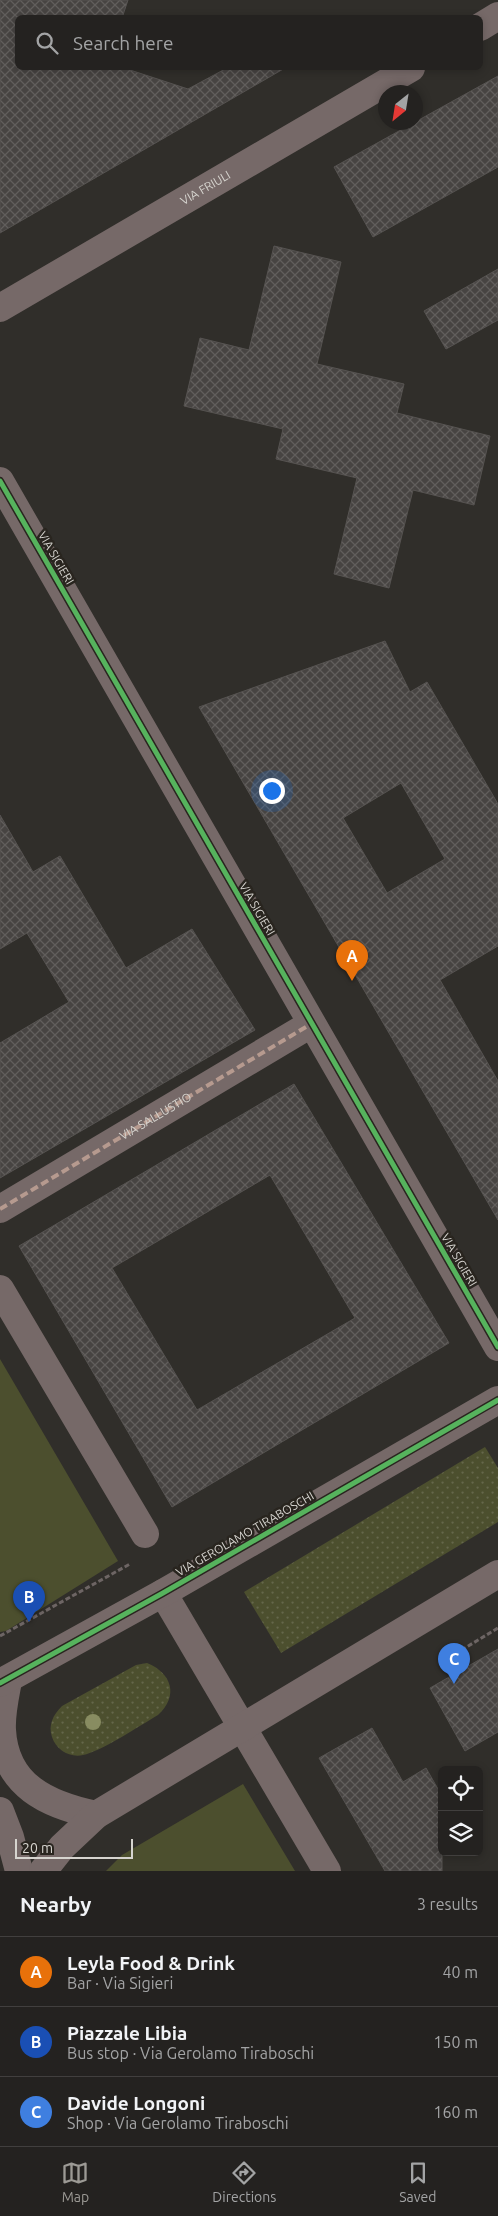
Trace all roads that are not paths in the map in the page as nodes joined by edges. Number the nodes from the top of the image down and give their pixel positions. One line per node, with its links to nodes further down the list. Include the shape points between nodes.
1 (498, 16): 2 (street)
2 (483, 25)
3 (408, 70): 4 (street, VIA FRIULI)
4 (0, 308)
5 (0, 481): 6 (street, VIA SIGIERI)
6 (311, 1024): 7 (street, VIA SALLUSTIO); 9 (street, VIA SIGIERI)
7 (0, 1209)
8 (0, 1289): 11 (street)
9 (498, 1347)
10 (498, 1400): 13 (street, VIA GEROLAMO TIRABOSCHI)
11 (145, 1534)
12 (498, 1574): 15 (street)
13 (163, 1593): 14 (street, VIA GEROLAMO TIRABOSCHI); 15 (street)
14 (4, 1682): 17 (street, via 2,1729 12,1768 25,1784 46,1799 71,1810)
15 (242, 1728): 17 (street); 20 (street)
16 (0, 1811): 18 (street)
17 (96, 1815): 19 (street, via 57,1852)
18 (19, 1871)
19 (43, 1871)
20 (327, 1871)

